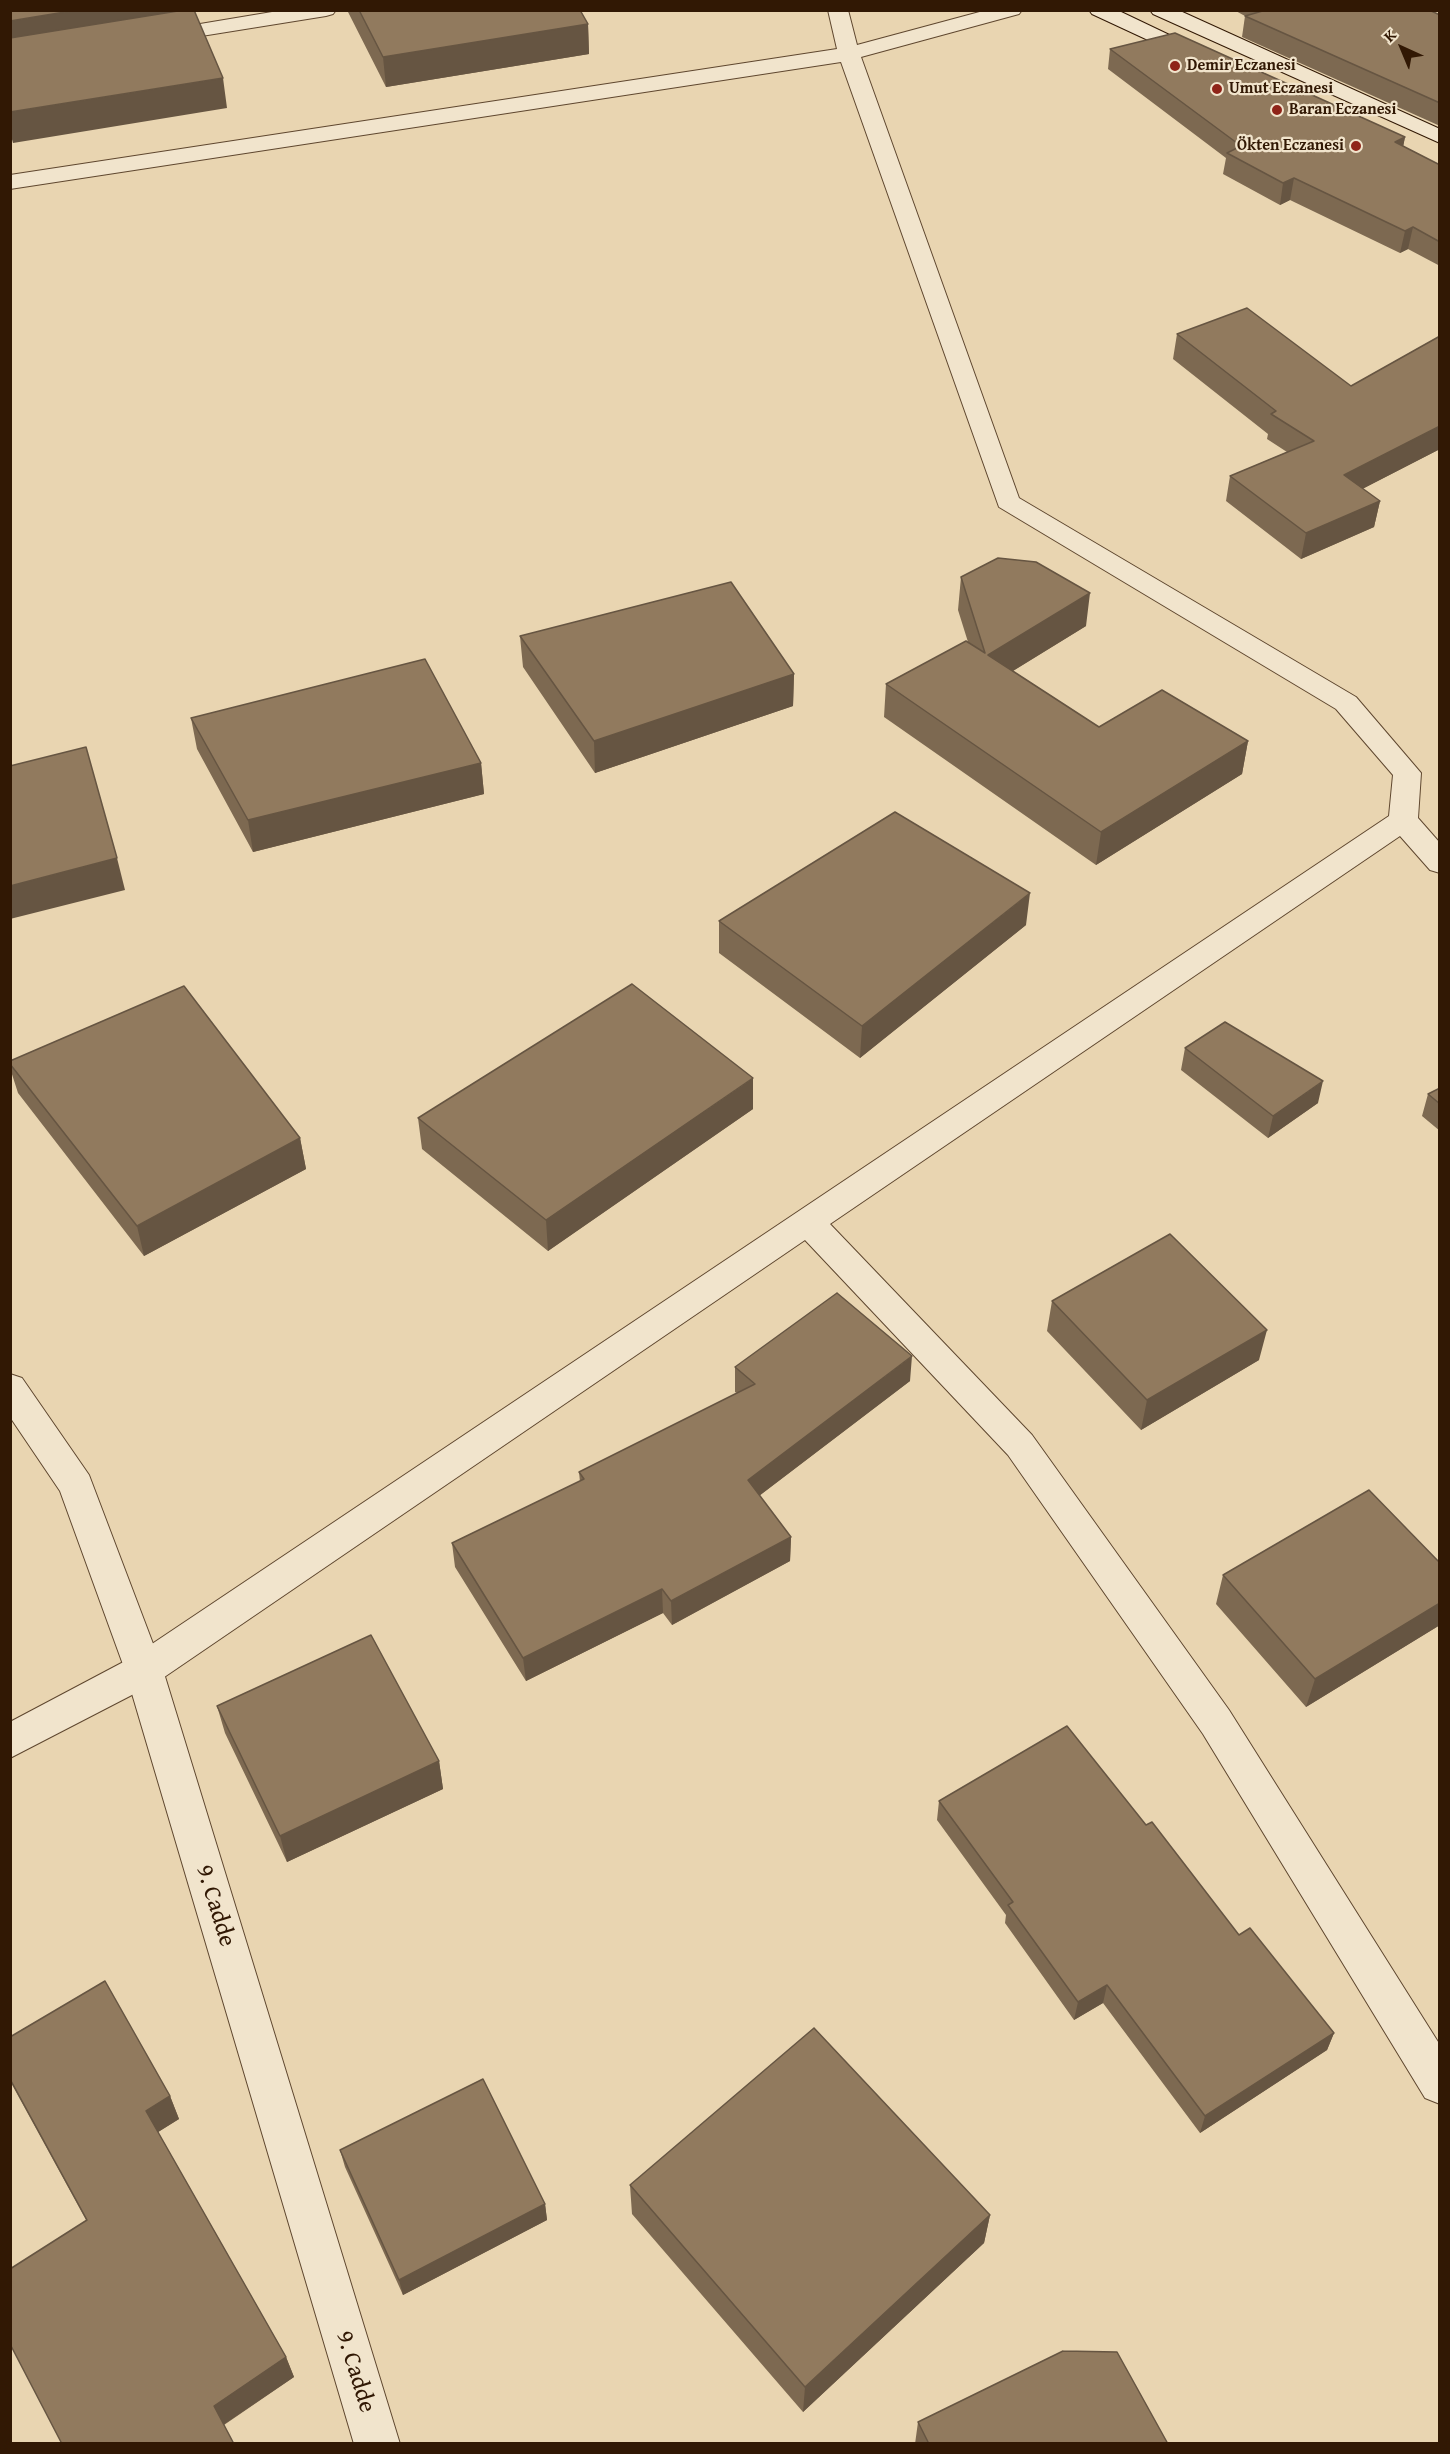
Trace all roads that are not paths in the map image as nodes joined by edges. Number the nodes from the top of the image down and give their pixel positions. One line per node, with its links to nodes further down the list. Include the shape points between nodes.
1 (326, 10): 6 (street)
2 (838, 10): 7 (street)
3 (1012, 10): 7 (street)
4 (1099, 10): 8 (street)
5 (1160, 10): 9 (street)
6 (139, 40)
7 (849, 54): 10 (street); 11 (street, via 1008,502 1346,703 1407,773)
8 (1216, 64)
9 (1440, 137)
10 (10, 182)
11 (1403, 820): 12 (street); 13 (street)
12 (1440, 863)
13 (809, 1223): 15 (street); 17 (street, via 1020,1444 1216,1722)
14 (10, 1388): 15 (street, 9. Cadde, via 76,1485)
15 (144, 1670): 16 (street); 18 (street, 9. Cadde)
16 (10, 1741)
17 (1440, 2084)
18 (377, 2444)

